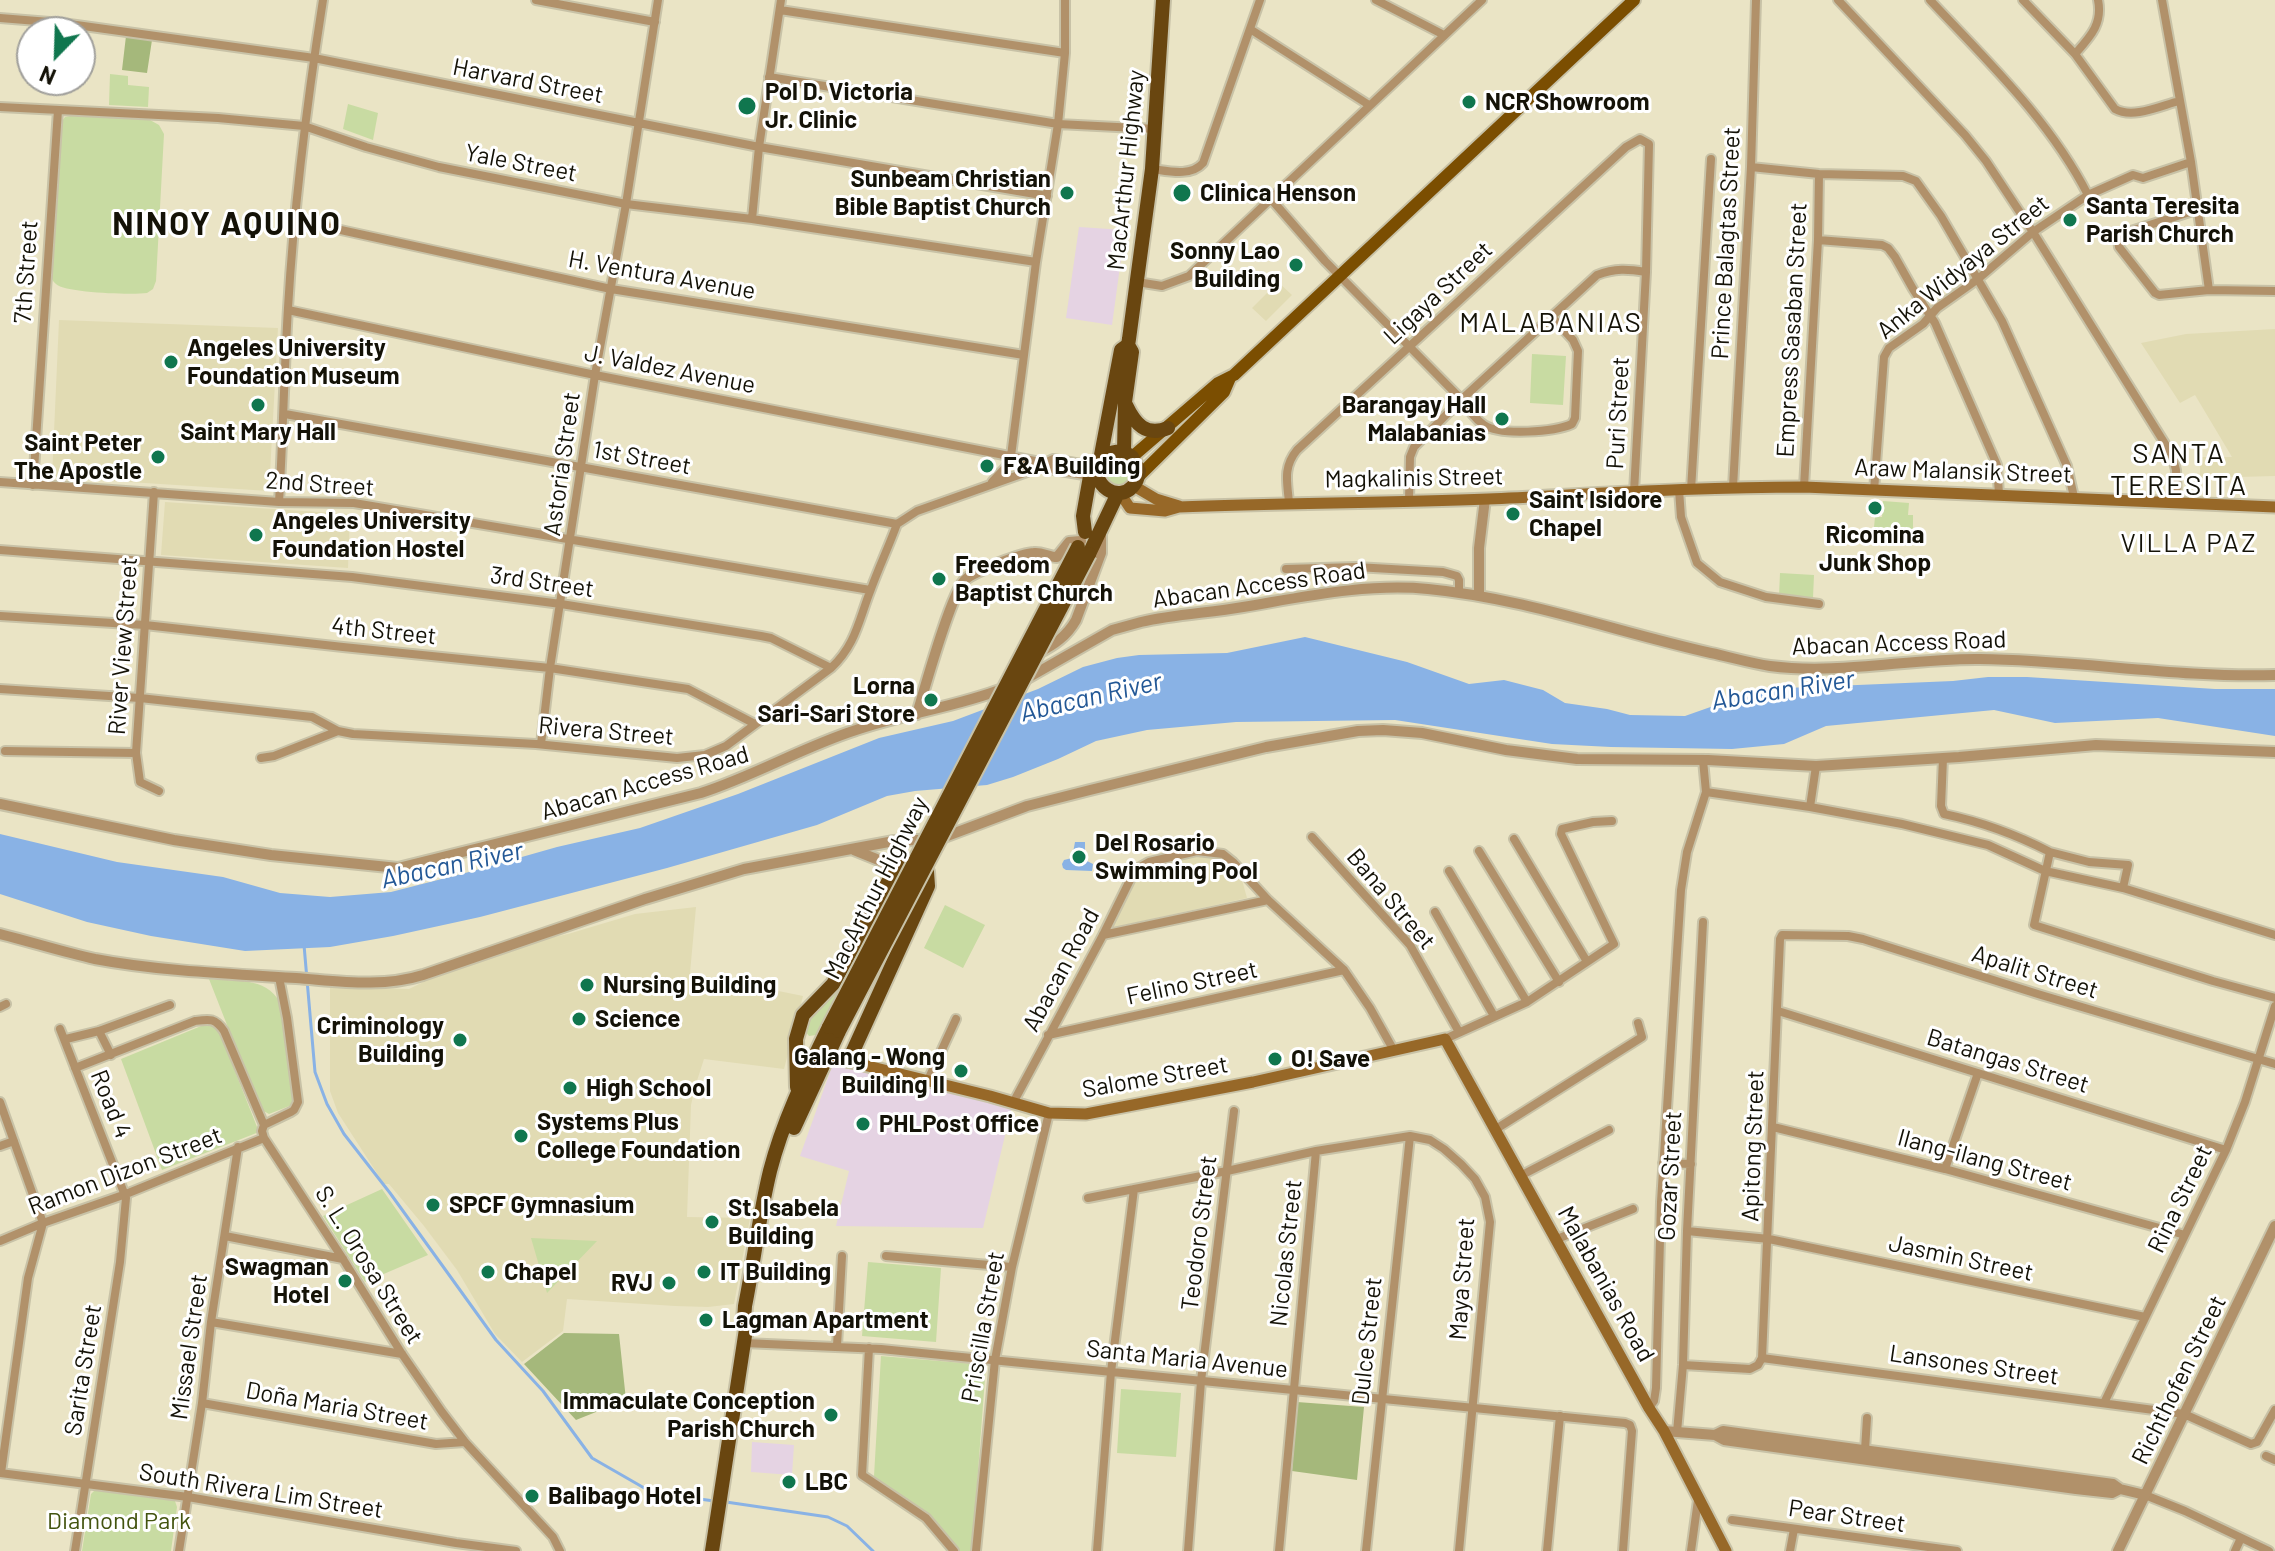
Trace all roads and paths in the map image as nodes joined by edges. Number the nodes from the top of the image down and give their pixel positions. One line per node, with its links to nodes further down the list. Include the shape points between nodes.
1 (323, 0): 23 (street)
2 (536, 0): 18 (street)
3 (658, 0): 18 (street, Astoria Street)
4 (1065, 0): 21 (street)
5 (1163, 0): 32 (highway, MacArthur Highway)
6 (1260, 0): 19 (street)
7 (1376, 0): 20 (street)
8 (1482, 0): 20 (street)
9 (1634, 0): 51 (main road)
10 (1756, 0): 37 (street, Prince Balagtas Street)
11 (1838, 0): 47 (street, via 1975,147)
12 (1930, 0): 40 (street, via 2034,111)
13 (2023, 0): 22 (street)
14 (2098, 0): 22 (street, via 2093,34)
15 (2162, 0): 25 (street)
16 (781, 5): 21 (street); 24 (street)
17 (0, 18): 23 (street, Harvard Street)
18 (655, 22): 29 (street, Astoria Street)
19 (1250, 29): 26 (street); 38 (street, via 1203,163 1192,171)
20 (1444, 35): 26 (street)
21 (1065, 53): 30 (street)
22 (2075, 54): 25 (street, via 2121,113)
23 (314, 58): 29 (street, Harvard Street); 31 (street)
24 (769, 77): 30 (street); 34 (street)
25 (2179, 101): 36 (street)
26 (1369, 105): 42 (street)
27 (0, 107): 28 (street, Yale Street)
28 (58, 110): 31 (street, Yale Street); 76 (street, 7th Street)
29 (637, 124): 34 (street, Harvard Street); 43 (street, Astoria Street)
30 (1058, 124): 32 (street); 41 (street)
31 (304, 126): 43 (street, Yale Street, via 439,167); 46 (street)
32 (1156, 129): 38 (highway, MacArthur Highway)
33 (1649, 144): 50 (street, Puri Street); 61 (street, Ligaya Street, via 1640,139 1626,147)
34 (759, 147): 41 (street, Harvard Street); 45 (street)
35 (1711, 159): 81 (street)
36 (2191, 162): 40 (street, Anka Widyaya Street, via 2143,178 2133,175); 44 (street)
37 (1751, 167): 39 (street); 79 (street, Prince Balagtas Street)
38 (1152, 169): 53 (highway, MacArthur Highway)
39 (1819, 174): 48 (street, Empress Sasaban Street); 52 (street, via 1903,176 1916,181)
40 (2088, 195): 47 (street, Anka Widyaya Street)
41 (1047, 196): 49 (street)
42 (1271, 199): 51 (street); 53 (street, via 1189,276 1162,286)
43 (626, 204): 45 (street, Yale Street); 54 (street, Astoria Street)
44 (2196, 210): 55 (street); 55 (street, via 2125,233 2117,243 2155,293)
45 (752, 219): 49 (street, Yale Street)
46 (295, 220): 54 (street, H. Ventura Avenue); 57 (street)
47 (2033, 232): 52 (street, Anka Widyaya Street); 91 (street, via 2172,455)
48 (1818, 240): 59 (street, via 1888,248); 80 (street, Empress Sasaban Street)
49 (1036, 262): 62 (street)
50 (1646, 272): 58 (street, via 1622,268 1597,275); 84 (street, Puri Street)
51 (1340, 275): 61 (street); 64 (main road)
52 (1978, 279): 59 (street, Anka Widyaya Street); 86 (street, via 2067,466)
53 (1137, 282): 60 (highway, MacArthur Highway)
54 (611, 289): 62 (street, H. Ventura Avenue); 63 (street, Astoria Street)
55 (2209, 290): 56 (street)
56 (2275, 291)
57 (288, 310): 63 (street, J. Valdez Avenue); 67 (street)
58 (1551, 316): 65 (street); 65 (street, via 1578,351 1572,424 1554,430 1488,427)
59 (1929, 316): 82 (street, Anka Widyaya Street, via 1885,352); 85 (street, via 1997,465)
60 (1128, 345): 66 (highway, MacArthur Highway, via 1132,352); 73 (highway, MacArthur Highway, via 1121,350)
61 (1409, 347): 65 (street); 90 (street, Ligaya Street, via 1289,460)
62 (1024, 355): 70 (street)
63 (595, 375): 70 (street, J. Valdez Avenue); 72 (street, Astoria Street)
64 (1230, 378): 68 (main road); 78 (main road, via 1224,392)
65 (1461, 400): 88 (street, via 1414,447)
66 (1125, 402): 68 (highway, via 1140,426 1150,431); 69 (highway, MacArthur Highway)
67 (285, 414): 72 (street, 1st Street); 89 (street)
68 (1168, 428): 69 (main road)
69 (1128, 455): 73 (highway, via 1112,452); 78 (highway, via 1138,466)
70 (1011, 456): 71 (street, J. Valdez Avenue); 75 (street)
71 (1043, 463): 73 (street, J. Valdez Avenue, via 1053,459); 75 (street)
72 (582, 467): 94 (street, 1st Street); 96 (street, Astoria Street)
73 (1094, 467): 77 (highway); 97 (highway)
74 (0, 482): 76 (street, 2nd Street)
75 (991, 483): 94 (street)
76 (33, 485): 83 (street, 2nd Street)
77 (1102, 486): 78 (highway, via 1112,492); 97 (highway, MacArthur Highway)
78 (1128, 487): 92 (main road, Magkalinis Street); 92 (main road, Magkalinis Street, via 1130,508); 95 (highway, MacArthur Highway)
79 (1733, 487): 80 (main road, Araw Malansik Street); 81 (main road, Araw Malansik Street)
80 (1804, 487): 82 (main road, Araw Malansik Street)
81 (1689, 490): 84 (main road, Magkalinis Street); 105 (street, via 1681,517 1697,563 1720,582 1766,597)
82 (1874, 491): 85 (main road, Araw Malansik Street)
83 (154, 492): 89 (street, 2nd Street); 99 (street, River View Street)
84 (1634, 492): 87 (main road, Magkalinis Street)
85 (1999, 494): 86 (main road, Araw Malansik Street)
86 (2074, 497): 91 (main road, Araw Malansik Street)
87 (1485, 499): 88 (main road, Magkalinis Street); 103 (street)
88 (1409, 500): 90 (main road, Magkalinis Street)
89 (279, 502): 96 (street, 2nd Street, via 354,503)
90 (1289, 502): 92 (main road, Magkalinis Street)
91 (2177, 503): 93 (main road, Araw Malansik Street)
92 (1179, 507)
93 (2275, 507)
94 (897, 524): 101 (street, Rivera Street)
95 (1101, 530): 97 (highway, MacArthur Highway); 108 (street, via 1101,553 1076,620 1056,643)
96 (571, 538): 101 (street, 2nd Street); 104 (street, Astoria Street)
97 (1083, 544): 116 (street, via 1067,544 1057,557 1025,554 964,580); 165 (highway, MacArthur Highway, bridge)
98 (0, 550): 99 (street, 3rd Street)
99 (149, 560): 104 (street, 3rd Street, via 352,577); 107 (street, River View Street)
100 (1286, 569): 102 (street, via 1443,572 1457,576)
101 (870, 590): 110 (street, Rivera Street, via 853,641)
102 (1459, 593): 103 (street, Abacan Access Road); 111 (street, Abacan Access Road, via 1376,589 1164,617 1112,630)
103 (1479, 596): 112 (street, Abacan Access Road, via 1670,644 1793,668 1972,658 2183,674)
104 (561, 604): 109 (street, Astoria Street); 110 (street, 3rd Street, via 771,638)
105 (1819, 604)
106 (0, 616): 107 (street, 4th Street)
107 (145, 625): 109 (street, 4th Street); 115 (street, River View Street)
108 (1031, 657): 111 (street); 114 (street)
109 (550, 668): 117 (street, 4th Street, via 688,689); 119 (street, Astoria Street)
110 (831, 668): 117 (street, Rivera Street)
111 (1034, 675): 114 (street, Abacan Access Road)
112 (2275, 675)
113 (0, 689): 115 (street, Rivera Street)
114 (993, 693): 116 (street, Abacan Access Road)
115 (140, 698): 118 (street, Rivera Street, via 312,717); 122 (street, River View Street)
116 (917, 714): 129 (street, Abacan Access Road, via 855,730 701,793 398,868 188,842)
117 (755, 724): 119 (street, Rivera Street, via 726,746 699,756)
118 (338, 731): 119 (street, Rivera Street); 123 (street)
119 (541, 744)
120 (5, 751): 122 (street)
121 (2275, 752): 124 (street, via 2096,745)
122 (136, 753): 127 (street, River View Street, via 140,782)
123 (261, 758)
124 (1943, 758): 126 (street); 137 (street, via 1944,814 1993,826)
125 (1703, 760): 126 (street); 128 (street); 132 (street, via 1577,759 1422,733 1371,730 1174,768 1027,806)
126 (1816, 766): 130 (street)
127 (159, 791)
128 (1706, 792): 130 (street); 196 (street, via 1681,890)
129 (0, 804)
130 (1810, 807): 140 (street, via 1988,845)
131 (1612, 821): 150 (street, via 1561,830 1614,942)
132 (949, 836): 135 (street); 141 (street)
133 (1312, 837): 166 (street, Bana Street, via 1410,945)
134 (1514, 839): 150 (street)
135 (852, 849): 138 (street); 152 (street, via 744,869 659,894 408,980)
136 (1479, 851): 153 (street)
137 (2050, 852): 140 (street); 142 (street, via 2128,865)
138 (896, 867): 141 (highway, via 908,861); 161 (highway, via 833,984)
139 (1449, 871): 155 (street)
140 (2045, 871): 142 (street); 154 (street, via 2034,925)
141 (927, 872): 168 (highway, via 926,892)
142 (2123, 888): 149 (street)
143 (1268, 900): 147 (street); 147 (street, Abacan Road, via 1223,854 1197,851 1135,870); 151 (street, Abacan Road)
144 (1435, 912): 159 (street)
145 (1703, 922): 197 (street, Gozar Street)
146 (0, 934): 152 (street, via 97,959)
147 (1103, 935): 167 (street, Abacan Road)
148 (1782, 935): 158 (street, Apitong Street); 174 (street, Apalit Street, via 1863,939)
149 (2275, 935)
150 (1586, 960): 153 (street)
151 (1344, 970): 167 (street, Felino Street); 171 (street, Abacan Road)
152 (279, 977): 185 (street, via 298,1102 291,1112)
153 (1559, 982): 155 (street)
154 (2275, 998)
155 (1527, 1002): 159 (street)
156 (170, 1005): 164 (street)
157 (2275, 1006): 174 (street, Rina Street)
158 (1778, 1011): 178 (street, Batangas Street); 186 (street, Apitong Street)
159 (1494, 1016): 166 (street)
160 (956, 1019): 179 (street)
161 (801, 1022): 165 (highway, via 800,1036 805,1040); 180 (highway, via 796,1039)
162 (1638, 1023): 187 (street, via 1642,1037)
163 (60, 1029): 169 (street, Road 4)
164 (99, 1031): 169 (street); 172 (street)
165 (831, 1032): 173 (highway, MacArthur Highway); 180 (highway, MacArthur Highway)
166 (1459, 1032): 170 (street)
167 (1048, 1035): 182 (street, Abacan Road)
168 (857, 1038): 173 (highway); 175 (highway)
169 (66, 1039): 177 (street, Road 4)
170 (1445, 1039): 171 (main road, Salome Street); 187 (main road, Malabanias Road)
171 (1393, 1049): 184 (main road, Salome Street, via 1086,1114)
172 (111, 1055): 177 (street); 185 (street, via 212,1018 224,1031)
173 (827, 1056): 175 (main road, Salome Street); 219 (highway, MacArthur Highway, via 798,1115 779,1171 752,1322)
174 (2258, 1058): 176 (street, Apalit Street); 194 (street, Rina Street)
175 (849, 1060): 179 (main road, Salome Street)
176 (2275, 1064)
177 (75, 1068): 202 (street, Road 4)
178 (1978, 1073): 194 (street, Batangas Street); 198 (street)
179 (928, 1080): 182 (main road, Salome Street)
180 (797, 1092): 219 (highway, MacArthur Highway, via 764,1198 745,1306)
181 (0, 1102): 191 (street)
182 (1013, 1103): 184 (main road, Salome Street)
183 (1234, 1111): 199 (street, Teodoro Street)
184 (1049, 1113): 216 (street, Priscilla Street)
185 (264, 1125): 190 (street)
186 (1773, 1127): 198 (street, Ilang-ilang Street); 211 (street, Apitong Street)
187 (1496, 1129): 200 (main road, Malabanias Road)
188 (1609, 1130): 200 (street)
189 (1410, 1136): 195 (street); 229 (street, Dulce Street); 232 (street, Maya Street, via 1444,1149 1475,1179 1485,1197 1490,1222)
190 (264, 1138): 193 (street, Ramon Dizon Street); 215 (street, S. L. Orosa Street)
191 (14, 1141): 192 (street); 205 (street)
192 (0, 1146)
193 (238, 1147): 202 (street, Ramon Dizon Street); 209 (street, Missael Street)
194 (2226, 1150): 208 (street, Rina Street)
195 (1316, 1151): 199 (street); 228 (street, Nicolas Street)
196 (1663, 1163): 197 (street); 233 (street, via 1656,1388)
197 (1691, 1164): 207 (street, Gozar Street)
198 (1945, 1169): 208 (street, Ilang-ilang Street)
199 (1227, 1171): 201 (street); 227 (street, Teodoro Street)
200 (1522, 1175): 210 (main road, Malabanias Road)
201 (1134, 1189): 203 (street); 226 (street)
202 (126, 1194): 205 (street, Ramon Dizon Street); 245 (street, Sarita Street)
203 (1088, 1198)
204 (1633, 1209): 210 (street)
205 (43, 1223): 212 (street, Ramon Dizon Street); 244 (street, via 28,1278)
206 (2275, 1226): 235 (street, Richthofen Street)
207 (1687, 1231): 211 (street, Jasmin Street); 225 (street, Gozar Street)
208 (2185, 1235): 217 (street, Rina Street)
209 (225, 1236): 215 (street); 218 (street, Missael Street)
210 (1557, 1239): 233 (main road, Malabanias Road)
211 (1769, 1239): 217 (street, Jasmin Street); 223 (street, Apitong Street)
212 (0, 1241)
213 (842, 1256): 220 (street)
214 (886, 1256): 216 (street)
215 (343, 1259): 222 (street, S. L. Orosa Street)
216 (1012, 1267): 224 (street, Priscilla Street)
217 (2145, 1317): 231 (street, Rina Street)
218 (211, 1322): 222 (street); 230 (street, Missael Street)
219 (745, 1336): 220 (street, Santa Maria Avenue); 259 (highway, MacArthur Highway)
220 (837, 1346): 221 (street, Santa Maria Avenue)
221 (869, 1348): 224 (street, Santa Maria Avenue); 260 (street, via 862,1475 926,1518)
222 (402, 1354): 240 (street, S. L. Orosa Street)
223 (1762, 1358): 225 (street, Lansones Street, via 1750,1369); 231 (street, Lansones Street)
224 (995, 1360): 226 (street, Santa Maria Avenue); 261 (street, Priscilla Street)
225 (1683, 1365): 239 (street, Gozar Street)
226 (1111, 1372): 227 (street, Santa Maria Avenue); 262 (street)
227 (1201, 1381): 228 (street, Santa Maria Avenue); 263 (street, Teodoro Street)
228 (1293, 1390): 229 (street, Santa Maria Avenue); 264 (street, Nicolas Street)
229 (1381, 1398): 232 (street, Santa Maria Avenue); 265 (street, Dulce Street)
230 (202, 1403): 240 (street, Doña Maria Street, via 436,1444); 247 (street, Missael Street)
231 (2104, 1403): 235 (street, Lansones Street)
232 (1473, 1407): 236 (street, Santa Maria Avenue); 266 (street, Maya Street)
233 (1649, 1408): 238 (main road, Malabanias Road)
234 (2275, 1410): 235 (street, Lansones Street, via 2251,1444)
235 (2184, 1414): 246 (street, Richthofen Street)
236 (1560, 1416): 267 (street); 268 (street, Santa Maria Avenue, via 1630,1425)
237 (1867, 1418): 241 (street)
238 (1664, 1431): 239 (street); 248 (main road, Malabanias Road)
239 (1677, 1432): 242 (street, via 1723,1431)
240 (465, 1442): 258 (street, S. L. Orosa Street, via 523,1502)
241 (1865, 1450): 242 (street); 243 (street)
242 (1830, 1451): 243 (street)
243 (1895, 1460): 246 (street, via 2067,1483 2113,1484)
244 (0, 1473): 245 (street, South Rivera Lim Street)
245 (85, 1485): 247 (street, South Rivera Lim Street); 255 (street, Sarita Street)
246 (2145, 1495): 252 (street); 274 (street, Richthofen Street)
247 (188, 1497): 253 (street, South Rivera Lim Street); 256 (street, Missael Street)
248 (1698, 1500): 269 (street); 270 (main road, Malabanias Road)
249 (1732, 1520): 250 (street, Pear Street)
250 (1794, 1529): 251 (street, Pear Street); 271 (street)
251 (1862, 1538): 254 (street, Pear Street); 272 (street)
252 (2241, 1538): 275 (street); 276 (street)
253 (456, 1547): 257 (street, South Rivera Lim Street)
254 (1942, 1550): 273 (street, Pear Street)
255 (75, 1551)
256 (179, 1551)
257 (516, 1551)
258 (560, 1551)
259 (712, 1551)
260 (954, 1551)
261 (976, 1551)
262 (1097, 1551)
263 (1188, 1551)
264 (1279, 1551)
265 (1366, 1551)
266 (1459, 1551)
267 (1547, 1551)
268 (1623, 1551)
269 (1691, 1551)
270 (1726, 1551)
271 (1790, 1551)
272 (1860, 1551)
273 (1957, 1551)
274 (2118, 1551)
275 (2235, 1551)
276 (2269, 1551)

